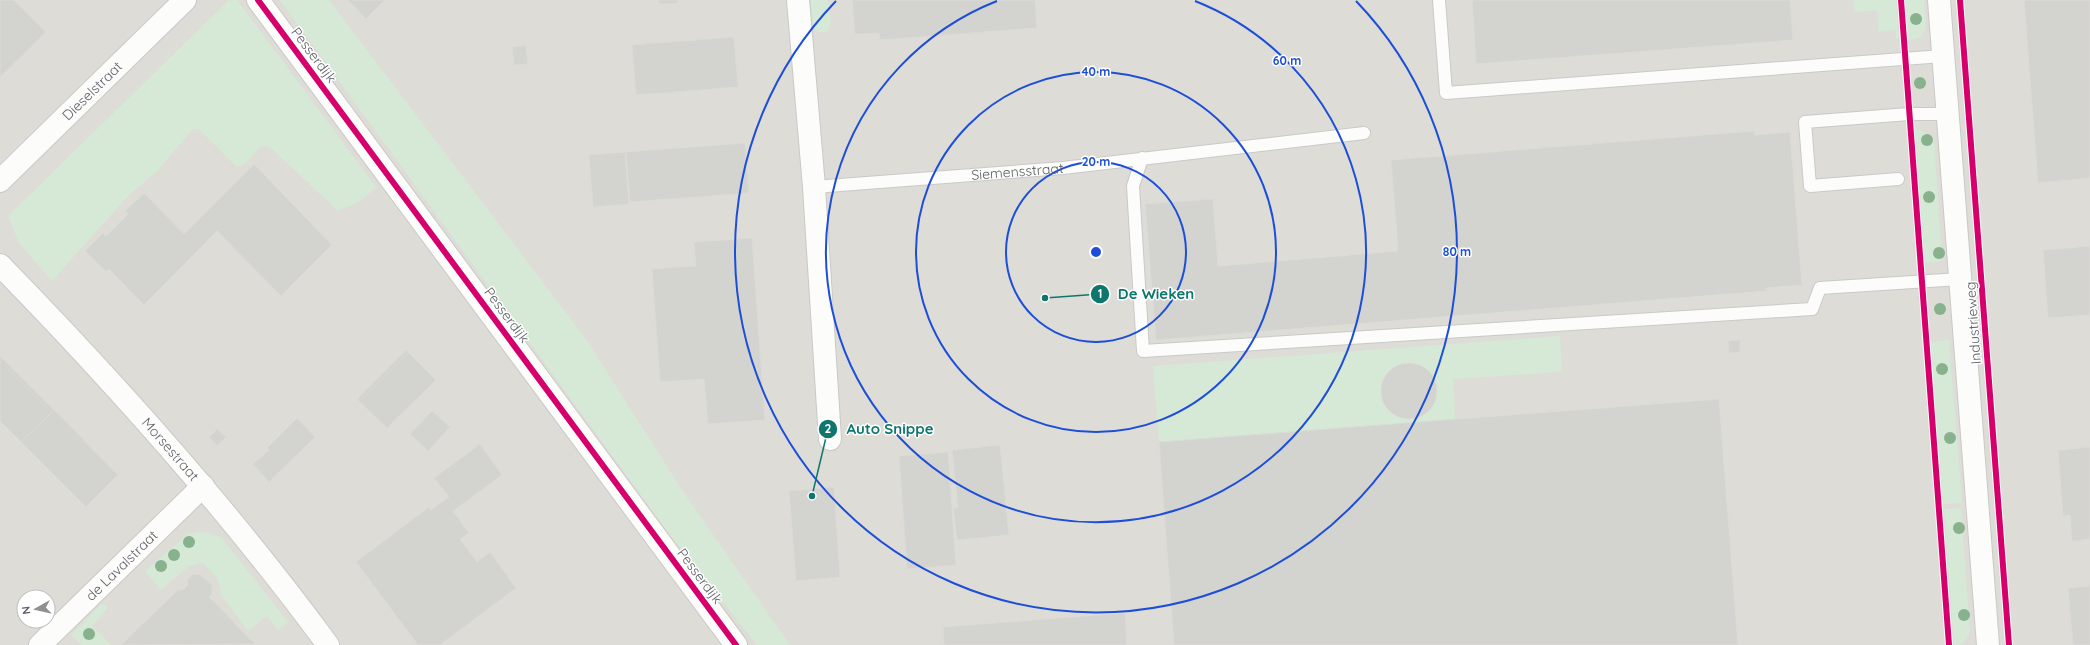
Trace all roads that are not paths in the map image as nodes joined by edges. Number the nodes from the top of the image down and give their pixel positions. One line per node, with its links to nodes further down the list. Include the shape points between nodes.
1 (258, 0): 19 (street, Pesserdijk)
2 (798, 0): 12 (street)
3 (1439, 0): 6 (lane, via 1446,93)
4 (1939, 0): 6 (street, Industrieweg)
5 (180, 2): 11 (street, Dieselstraat)
6 (1943, 56): 7 (street, Industrieweg)
7 (1947, 114): 10 (lane, via 1909,114 1805,122 1810,186); 14 (street, Industrieweg)
8 (1364, 133): 9 (lane, Siemensstraat)
9 (1142, 158): 12 (lane, Siemensstraat, via 1063,168); 14 (lane, via 1133,186 1144,351 1812,309 1820,288)
10 (1898, 179)
11 (0, 181)
12 (814, 187): 15 (street)
13 (0, 264): 16 (street, Morsestraat, via 59,325)
14 (1960, 279): 20 (street, Industrieweg)
15 (830, 439)
16 (203, 486): 17 (street, de Lavalstraat); 18 (street, Morsestraat, via 283,583)
17 (40, 645)
18 (328, 645)
19 (736, 645)
20 (1988, 645)

